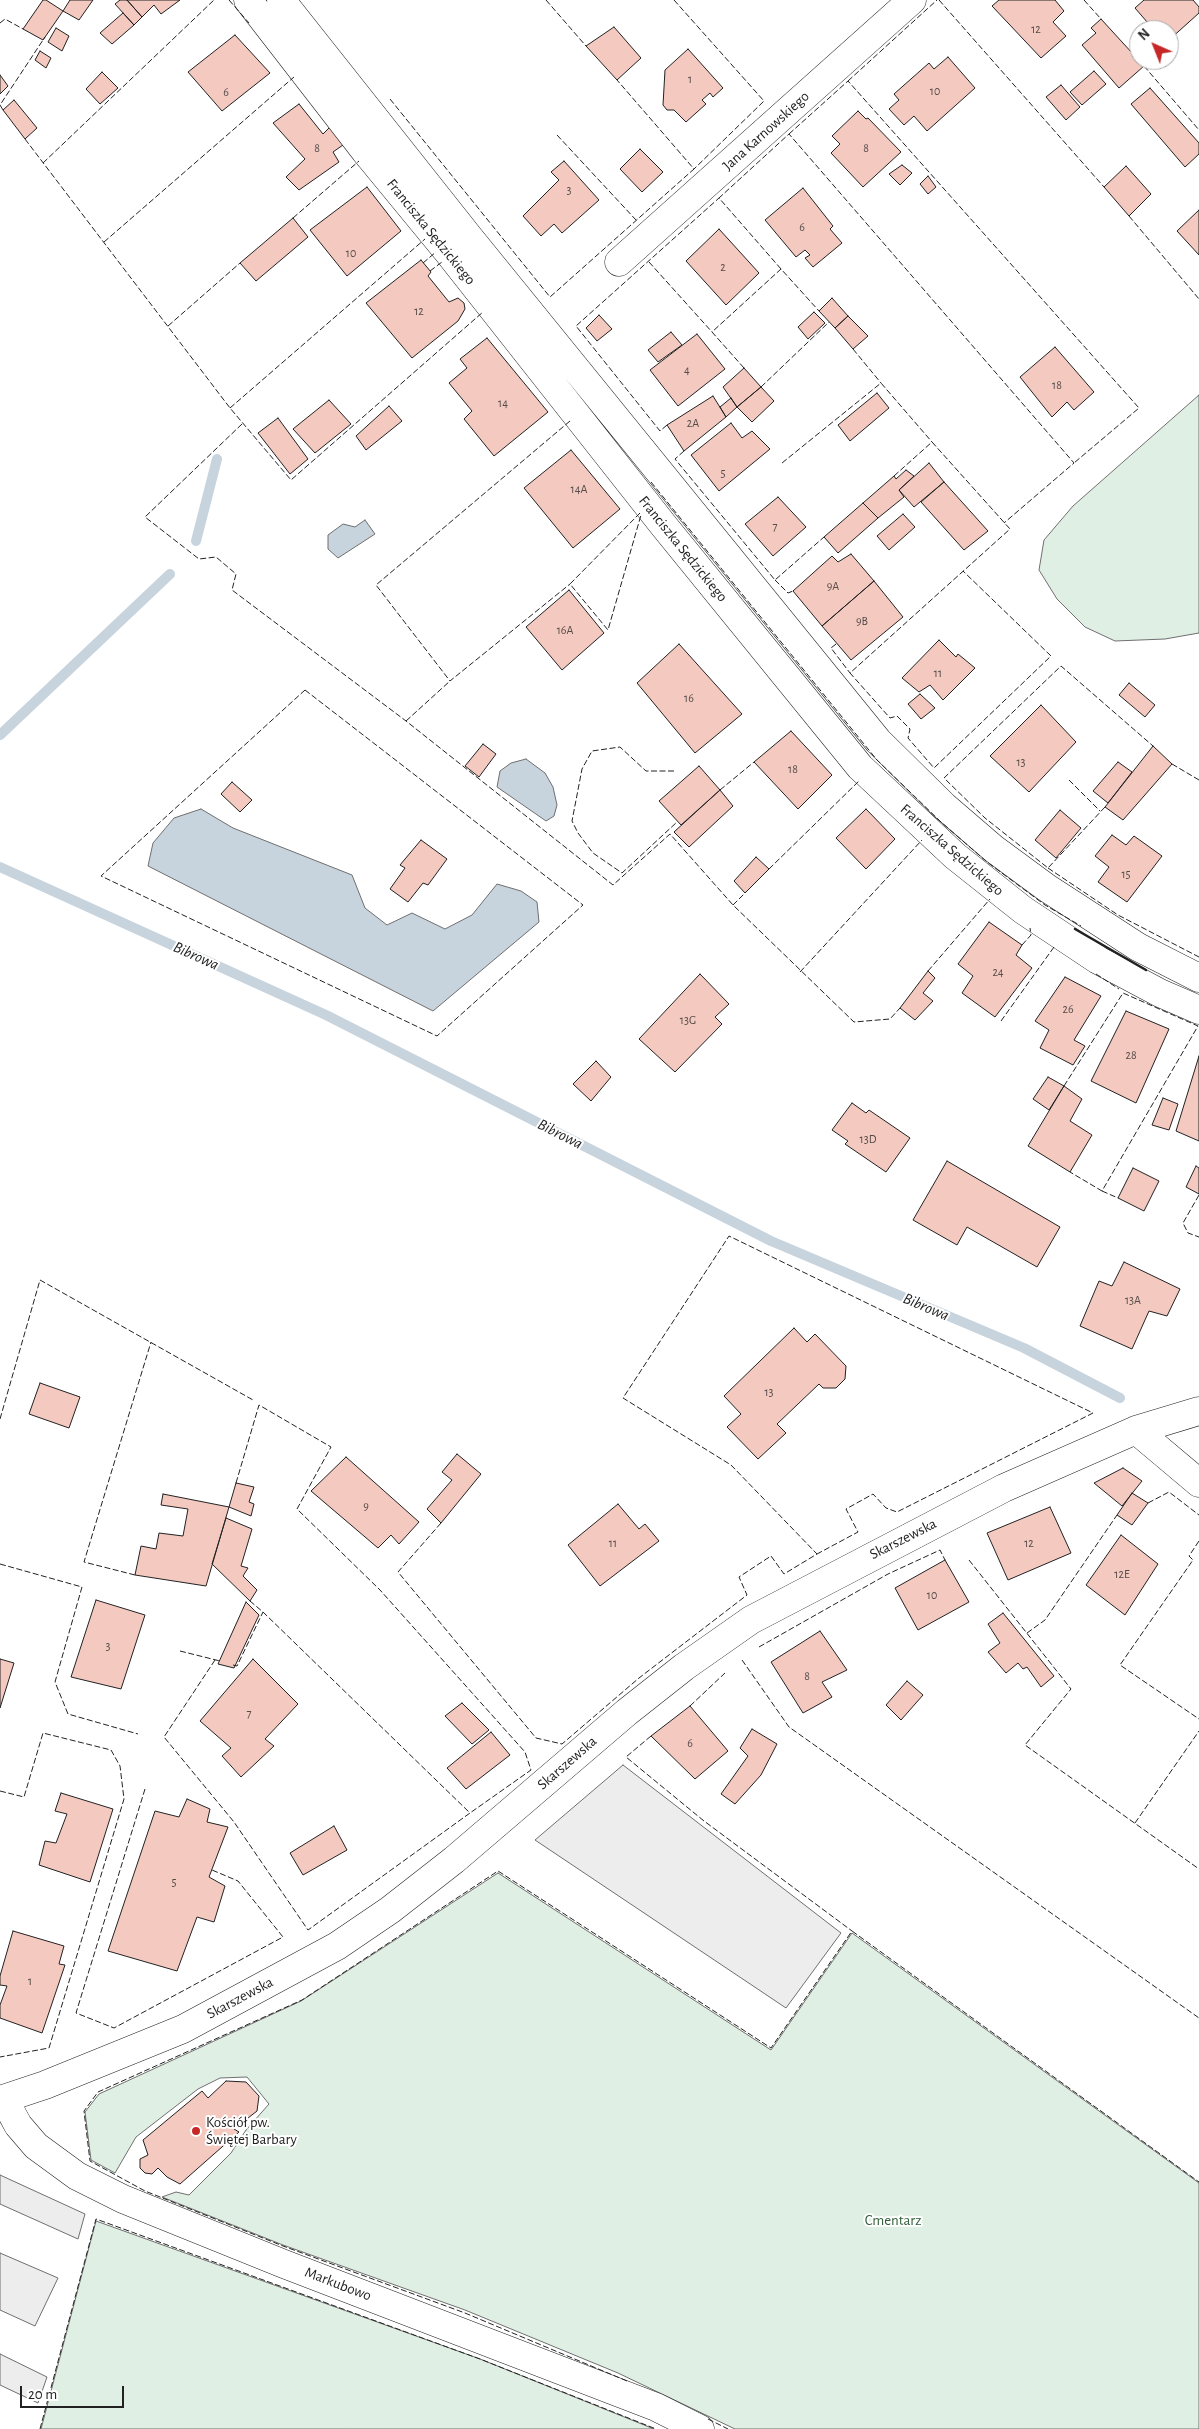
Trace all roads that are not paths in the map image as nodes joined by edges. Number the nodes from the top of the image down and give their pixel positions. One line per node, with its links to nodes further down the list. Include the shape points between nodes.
1 (248, 0): 6 (street, Franciszka Sędzickiego, via 364,151 860,767 955,856 1023,910 1098,960)
2 (281, 0): 5 (street, Franciszka Sędzickiego, via 878,741 944,806 1002,855 1138,946)
3 (912, 0): 4 (street, Jana Karnowskiego)
4 (620, 262)
5 (1199, 978)
6 (1199, 1010)
7 (1199, 1411): 8 (street, Skarszewska)
8 (1136, 1430): 9 (street); 10 (street, Skarszewska, via 1004,1488 751,1620 627,1712 454,1860 337,1946 183,2029)
9 (1199, 1483)
10 (2, 2099): 11 (street, Markubowo, via 18,2126 36,2146 77,2176 123,2199 559,2368 656,2407)
11 (700, 2429)

